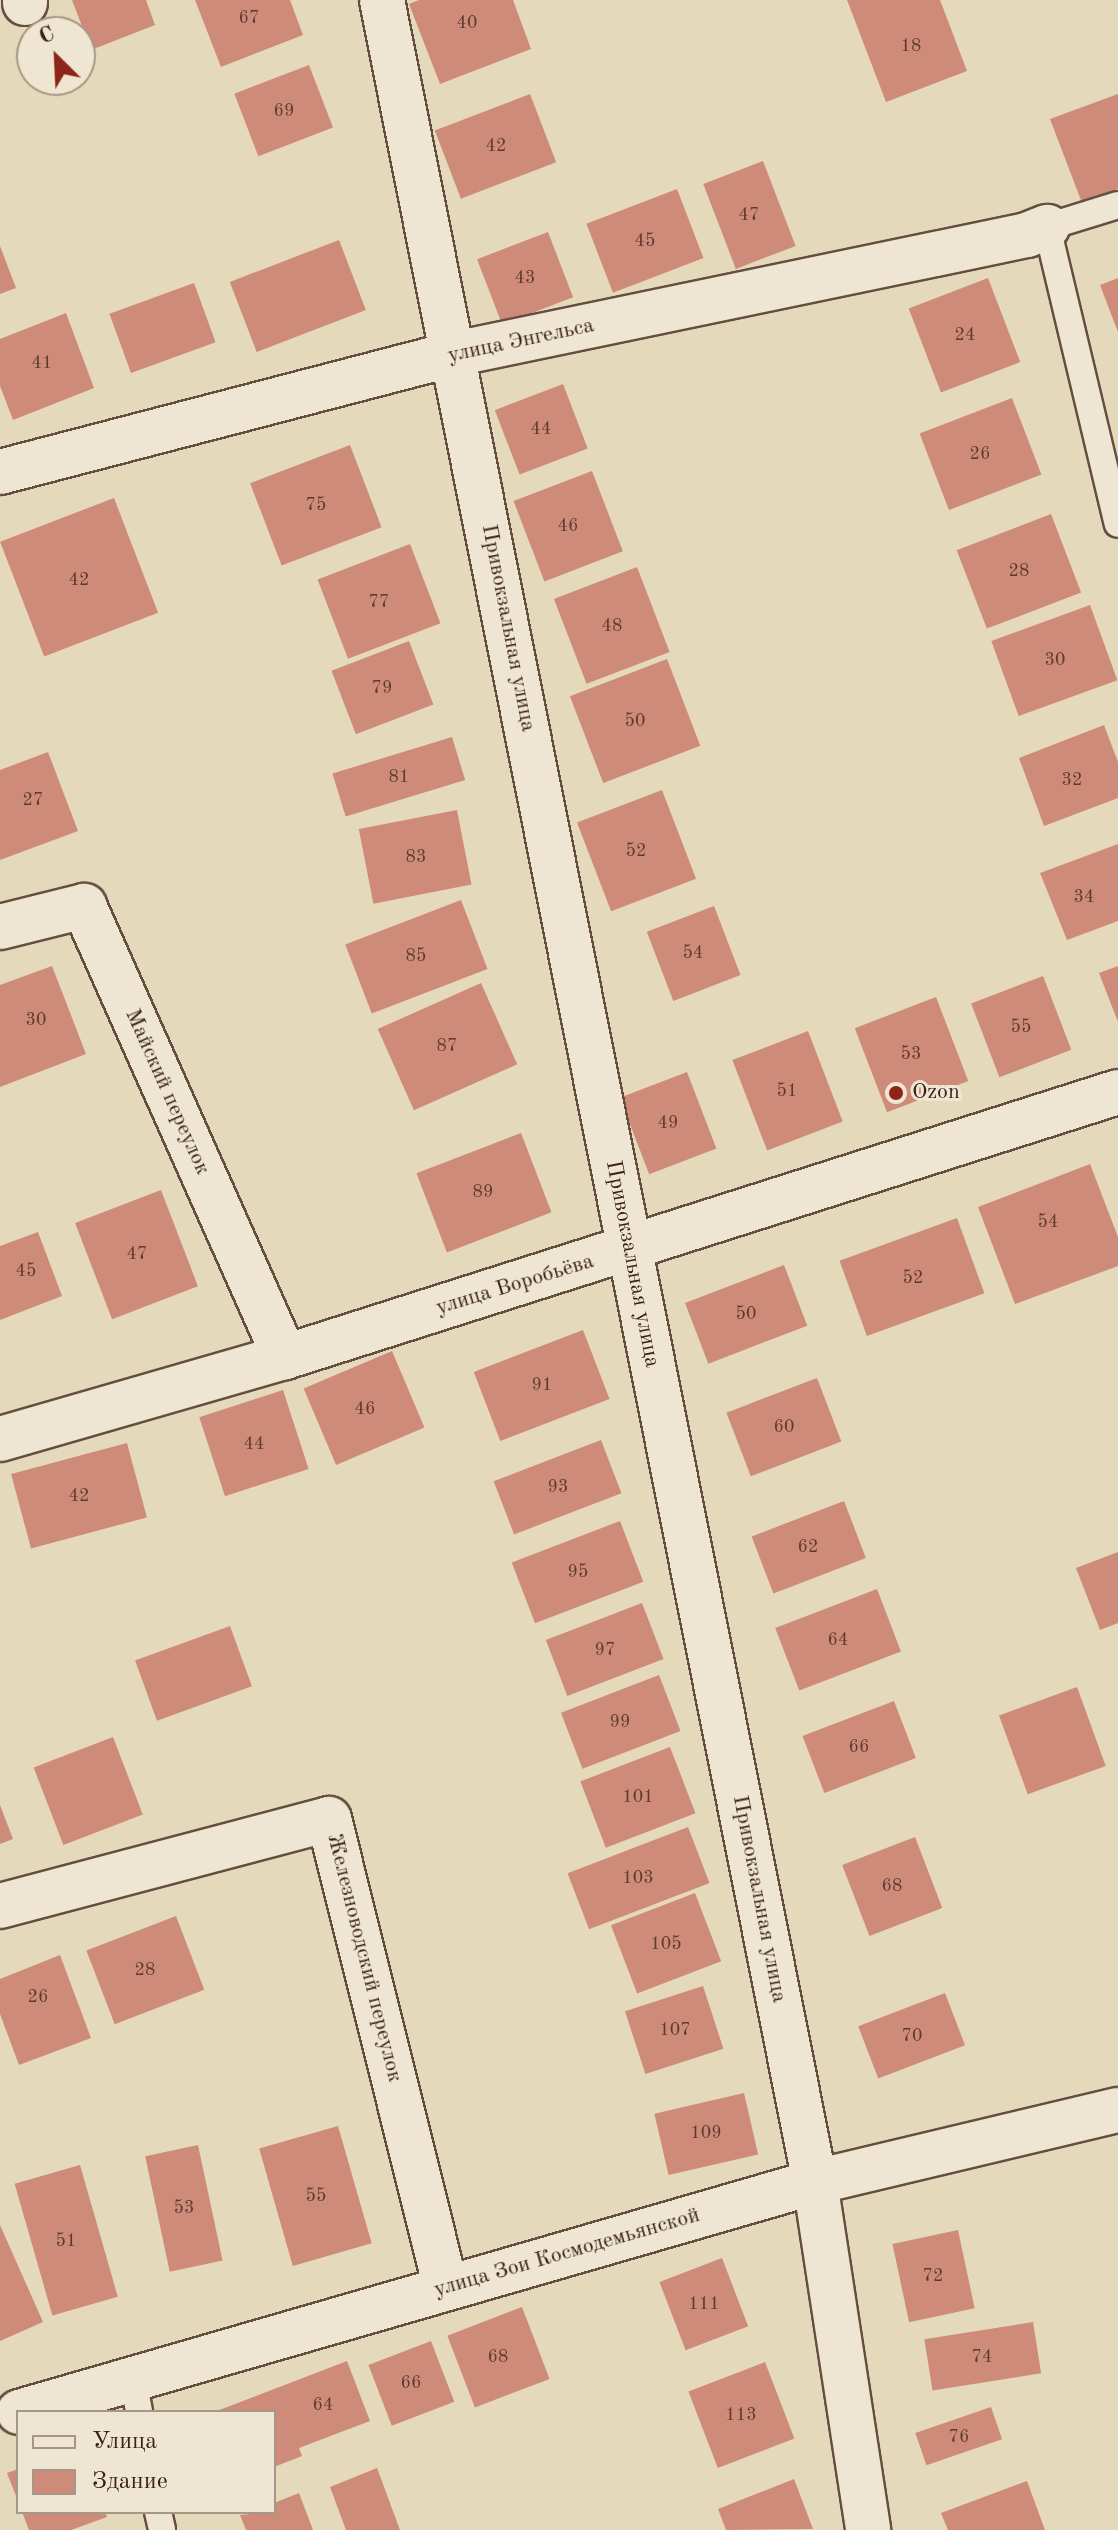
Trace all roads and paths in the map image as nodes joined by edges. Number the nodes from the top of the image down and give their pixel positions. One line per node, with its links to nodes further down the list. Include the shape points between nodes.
1 (382, 0): 4 (street, Привокзальная улица)
2 (1118, 205): 3 (lane)
3 (1047, 227): 4 (street, улица Энгельса); 6 (lane)
4 (454, 354): 5 (street, улица Энгельса); 9 (street, Привокзальная улица)
5 (0, 472)
6 (1118, 524)
7 (0, 927): 10 (street, Майский переулок, via 84,906)
8 (1118, 1092): 9 (street, улица Воробьёва)
9 (628, 1249): 10 (street, улица Воробьёва); 14 (street, Привокзальная улица)
10 (285, 1357): 11 (street, улица Воробьёва)
11 (0, 1439)
12 (0, 1906): 15 (street, Железноводский переулок, via 329,1819)
13 (1118, 2110): 14 (street, улица Зои Космодемьянской)
14 (815, 2182): 15 (street, улица Зои Космодемьянской); 18 (street, Привокзальная улица)
15 (446, 2287): 16 (street, улица Зои Космодемьянской)
16 (136, 2396): 17 (street, улица Зои Космодемьянской)
17 (34, 2410)
18 (868, 2530)

